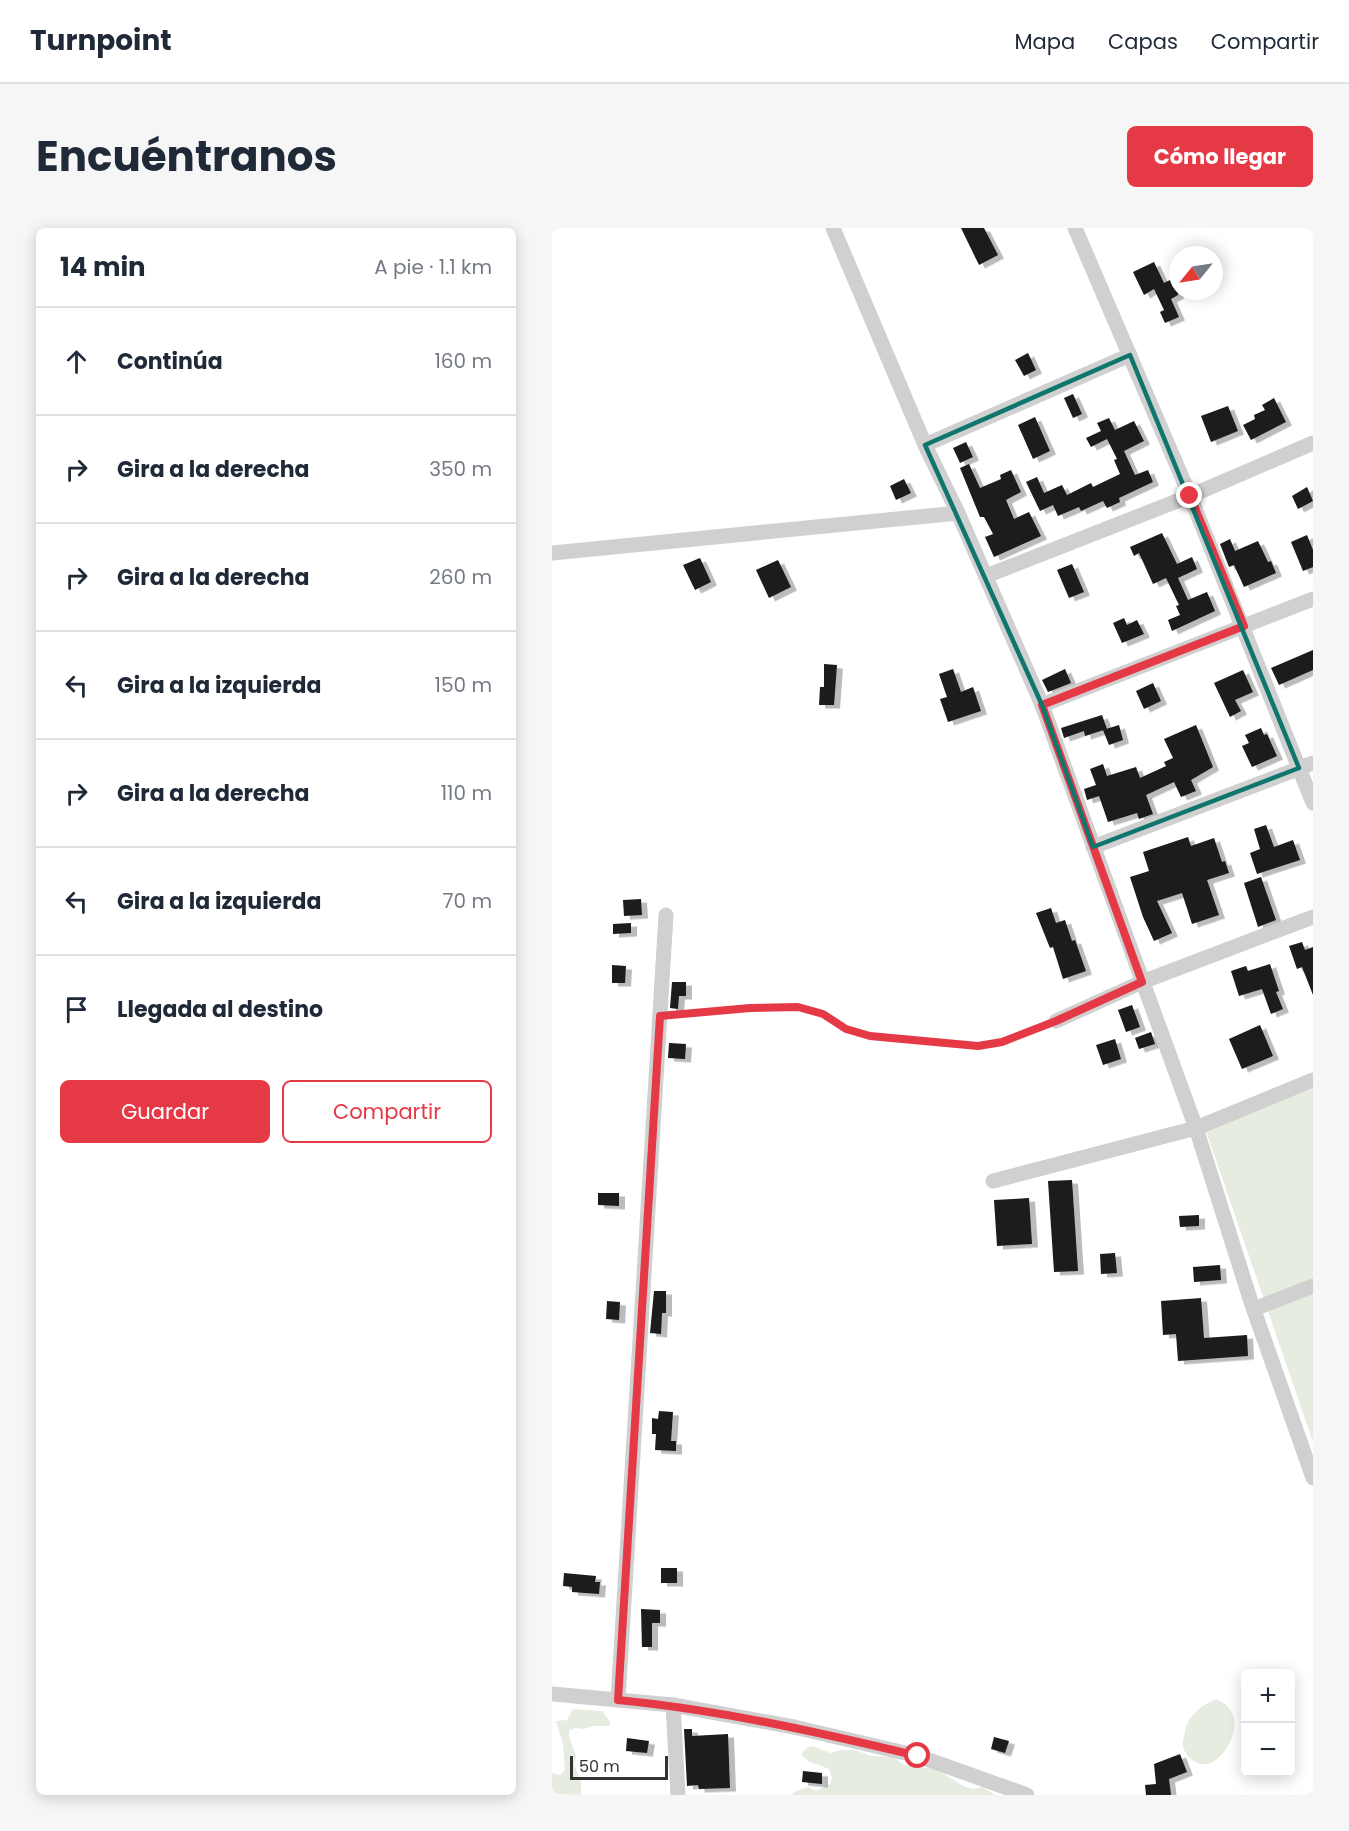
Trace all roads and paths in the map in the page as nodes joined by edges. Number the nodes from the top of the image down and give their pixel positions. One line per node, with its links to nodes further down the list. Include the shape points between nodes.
1 (833, 228): 5 (street)
2 (1075, 228): 3 (street)
3 (1130, 355): 5 (street); 6 (street)
4 (1313, 443): 6 (street)
5 (925, 446): 7 (street)
6 (1190, 496): 9 (street); 11 (street)
7 (958, 513): 8 (street); 9 (street)
8 (552, 553)
9 (986, 576): 12 (street)
10 (1313, 599): 11 (street)
11 (1244, 626): 12 (street); 13 (street)
12 (1042, 705): 15 (street)
13 (1306, 766): 14 (street); 15 (street)
14 (1313, 803)
15 (1093, 847): 18 (street)
16 (666, 915): 19 (street)
17 (1313, 917): 18 (street)
18 (1142, 982): 20 (street); 22 (street)
19 (660, 1016): 20 (path, via 798,1007 870,1036 978,1046 1002,1042); 28 (street)
20 (1056, 1021)
21 (1313, 1080): 22 (street)
22 (1196, 1128): 23 (street); 25 (street)
23 (993, 1181)
24 (1313, 1286): 25 (street)
25 (1254, 1309): 26 (street)
26 (1313, 1478)
27 (552, 1694): 28 (street)
28 (618, 1700): 29 (street)
29 (673, 1706): 30 (street); 31 (street, via 795,1727 918,1756)
30 (678, 1795)
31 (1027, 1795)

